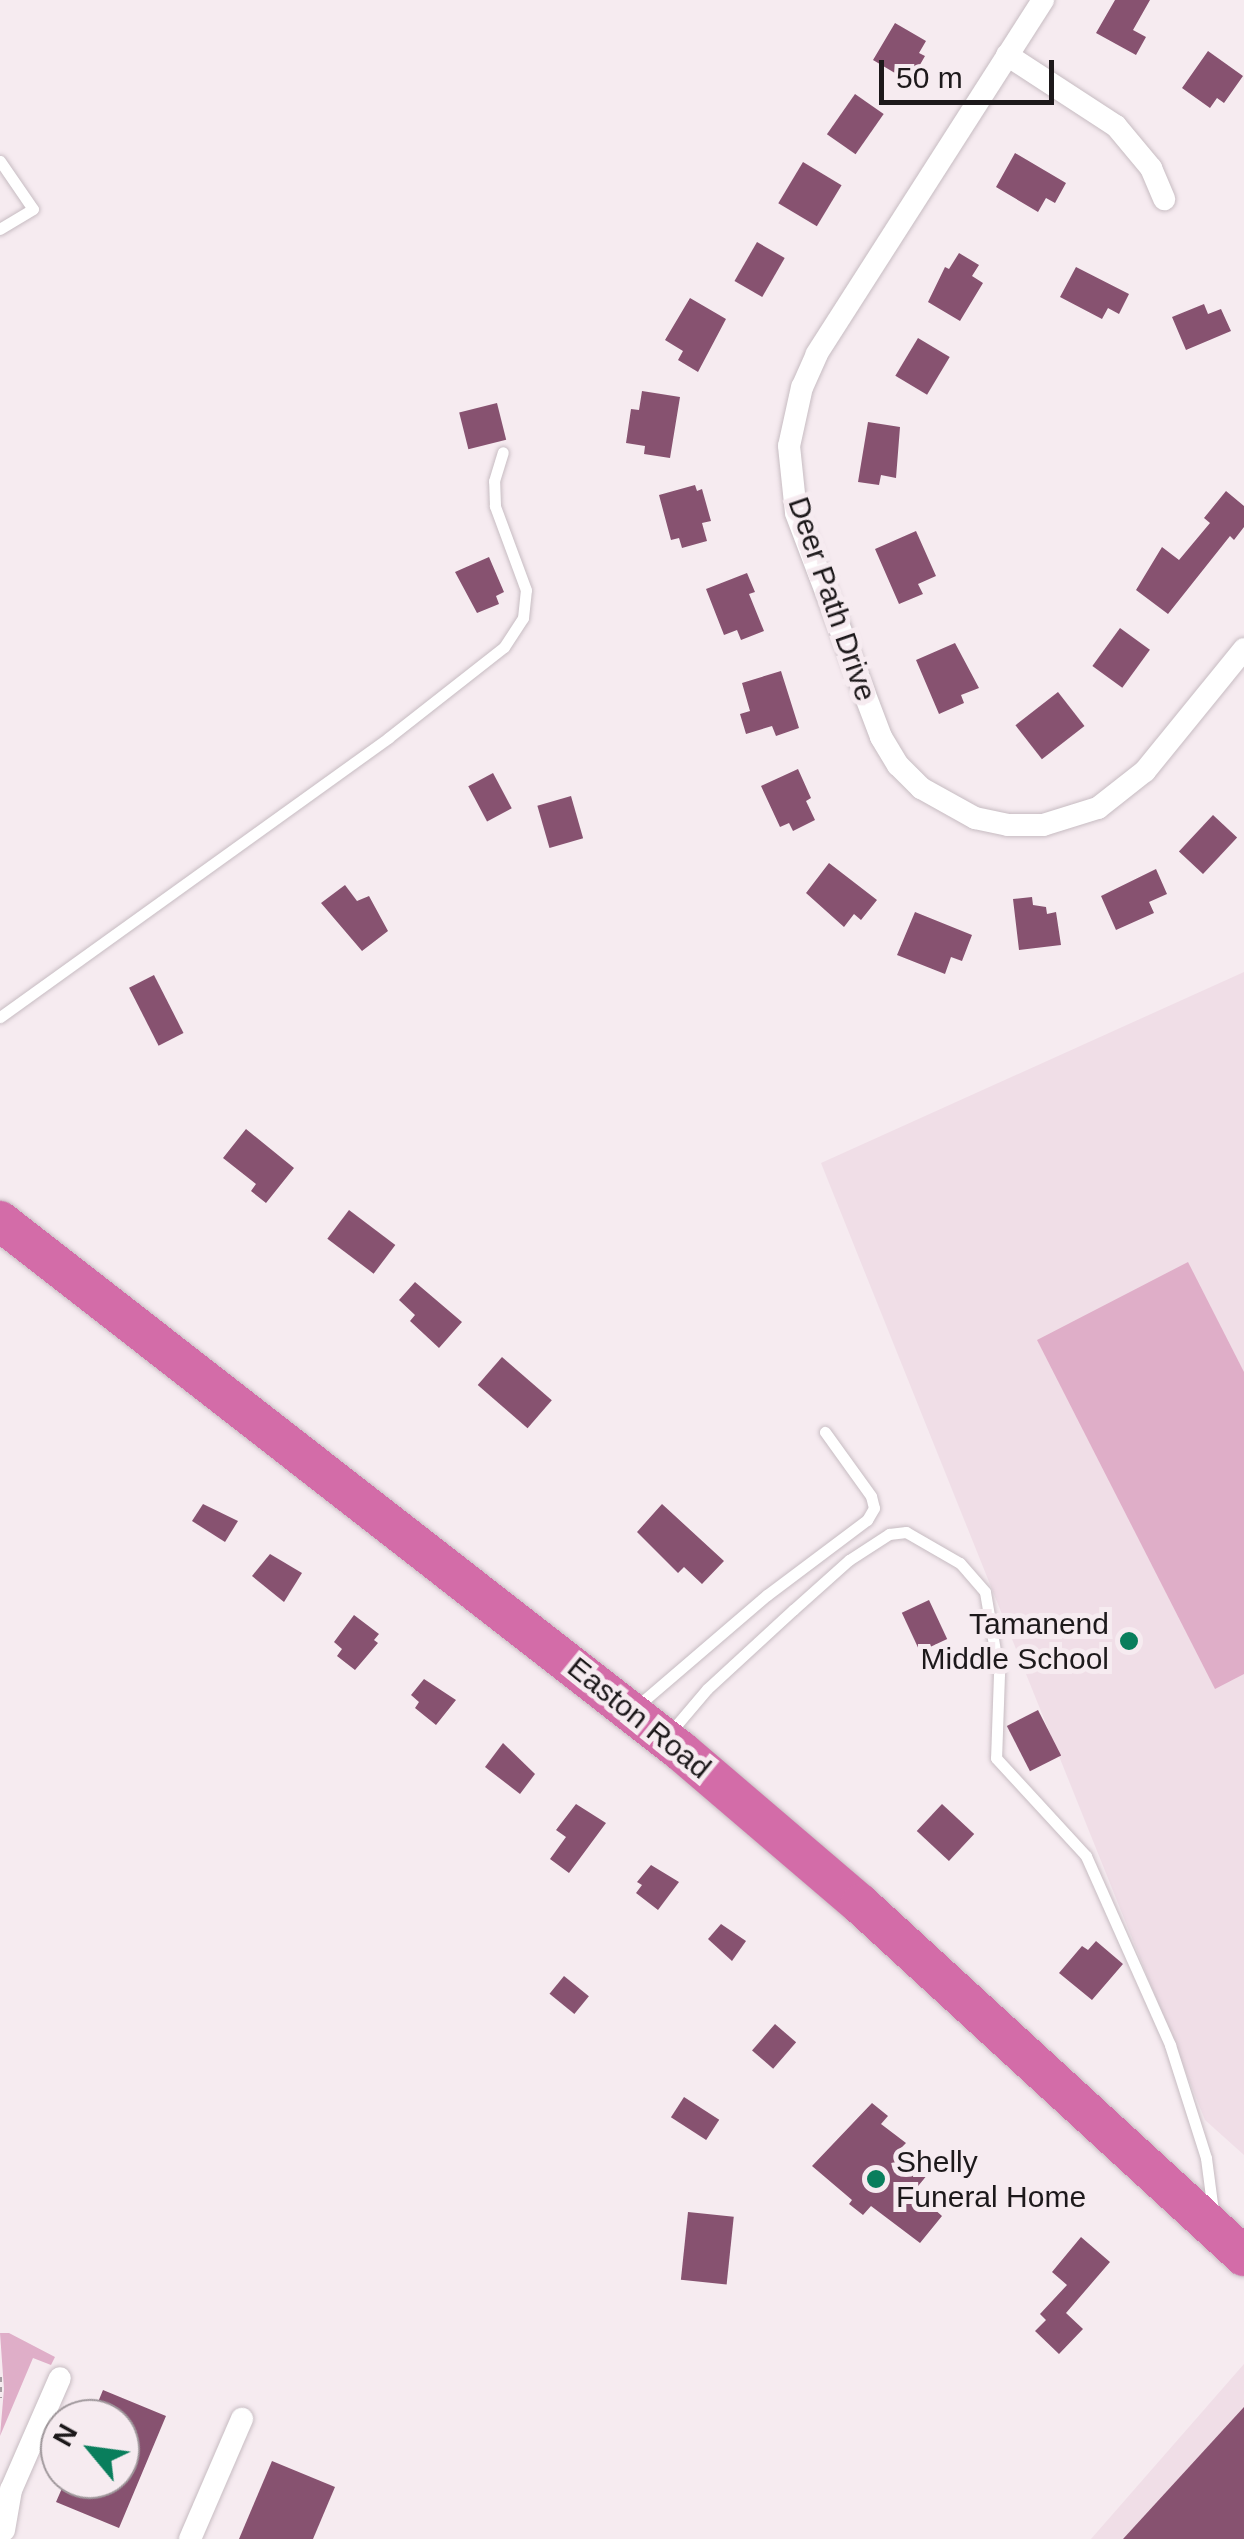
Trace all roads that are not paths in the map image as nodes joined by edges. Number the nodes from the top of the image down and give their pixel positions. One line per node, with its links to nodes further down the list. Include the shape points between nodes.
1 (1043, 0): 2 (street, Deer Path Drive)
2 (1007, 55): 4 (street, via 1116,126 1151,168); 7 (street, Deer Path Drive, via 817,354 793,419 789,473 796,512 881,737 921,788 974,818 1008,825 1076,818 1118,796 1145,771)
3 (0, 161): 5 (lane, via 33,209)
4 (1164, 200)
5 (0, 230)
6 (503, 452): 8 (lane, via 495,506 526,590 524,618 504,647)
7 (1244, 649)
8 (0, 1017)
9 (0, 1221): 11 (highway, Easton Road)
10 (826, 1432): 11 (lane, via 871,1496 867,1520 767,1594)
11 (632, 1711): 12 (highway, Easton Road)
12 (666, 1738): 13 (highway, Easton Road, via 860,1904); 13 (lane, via 779,1623 888,1534 906,1532 960,1563 985,1592 999,1674 996,1758 1086,1856 1170,2045)
13 (1230, 2243)
14 (60, 2378): 16 (street, via 10,2494)
15 (242, 2419): 17 (street)
16 (10, 2533)
17 (190, 2539)

